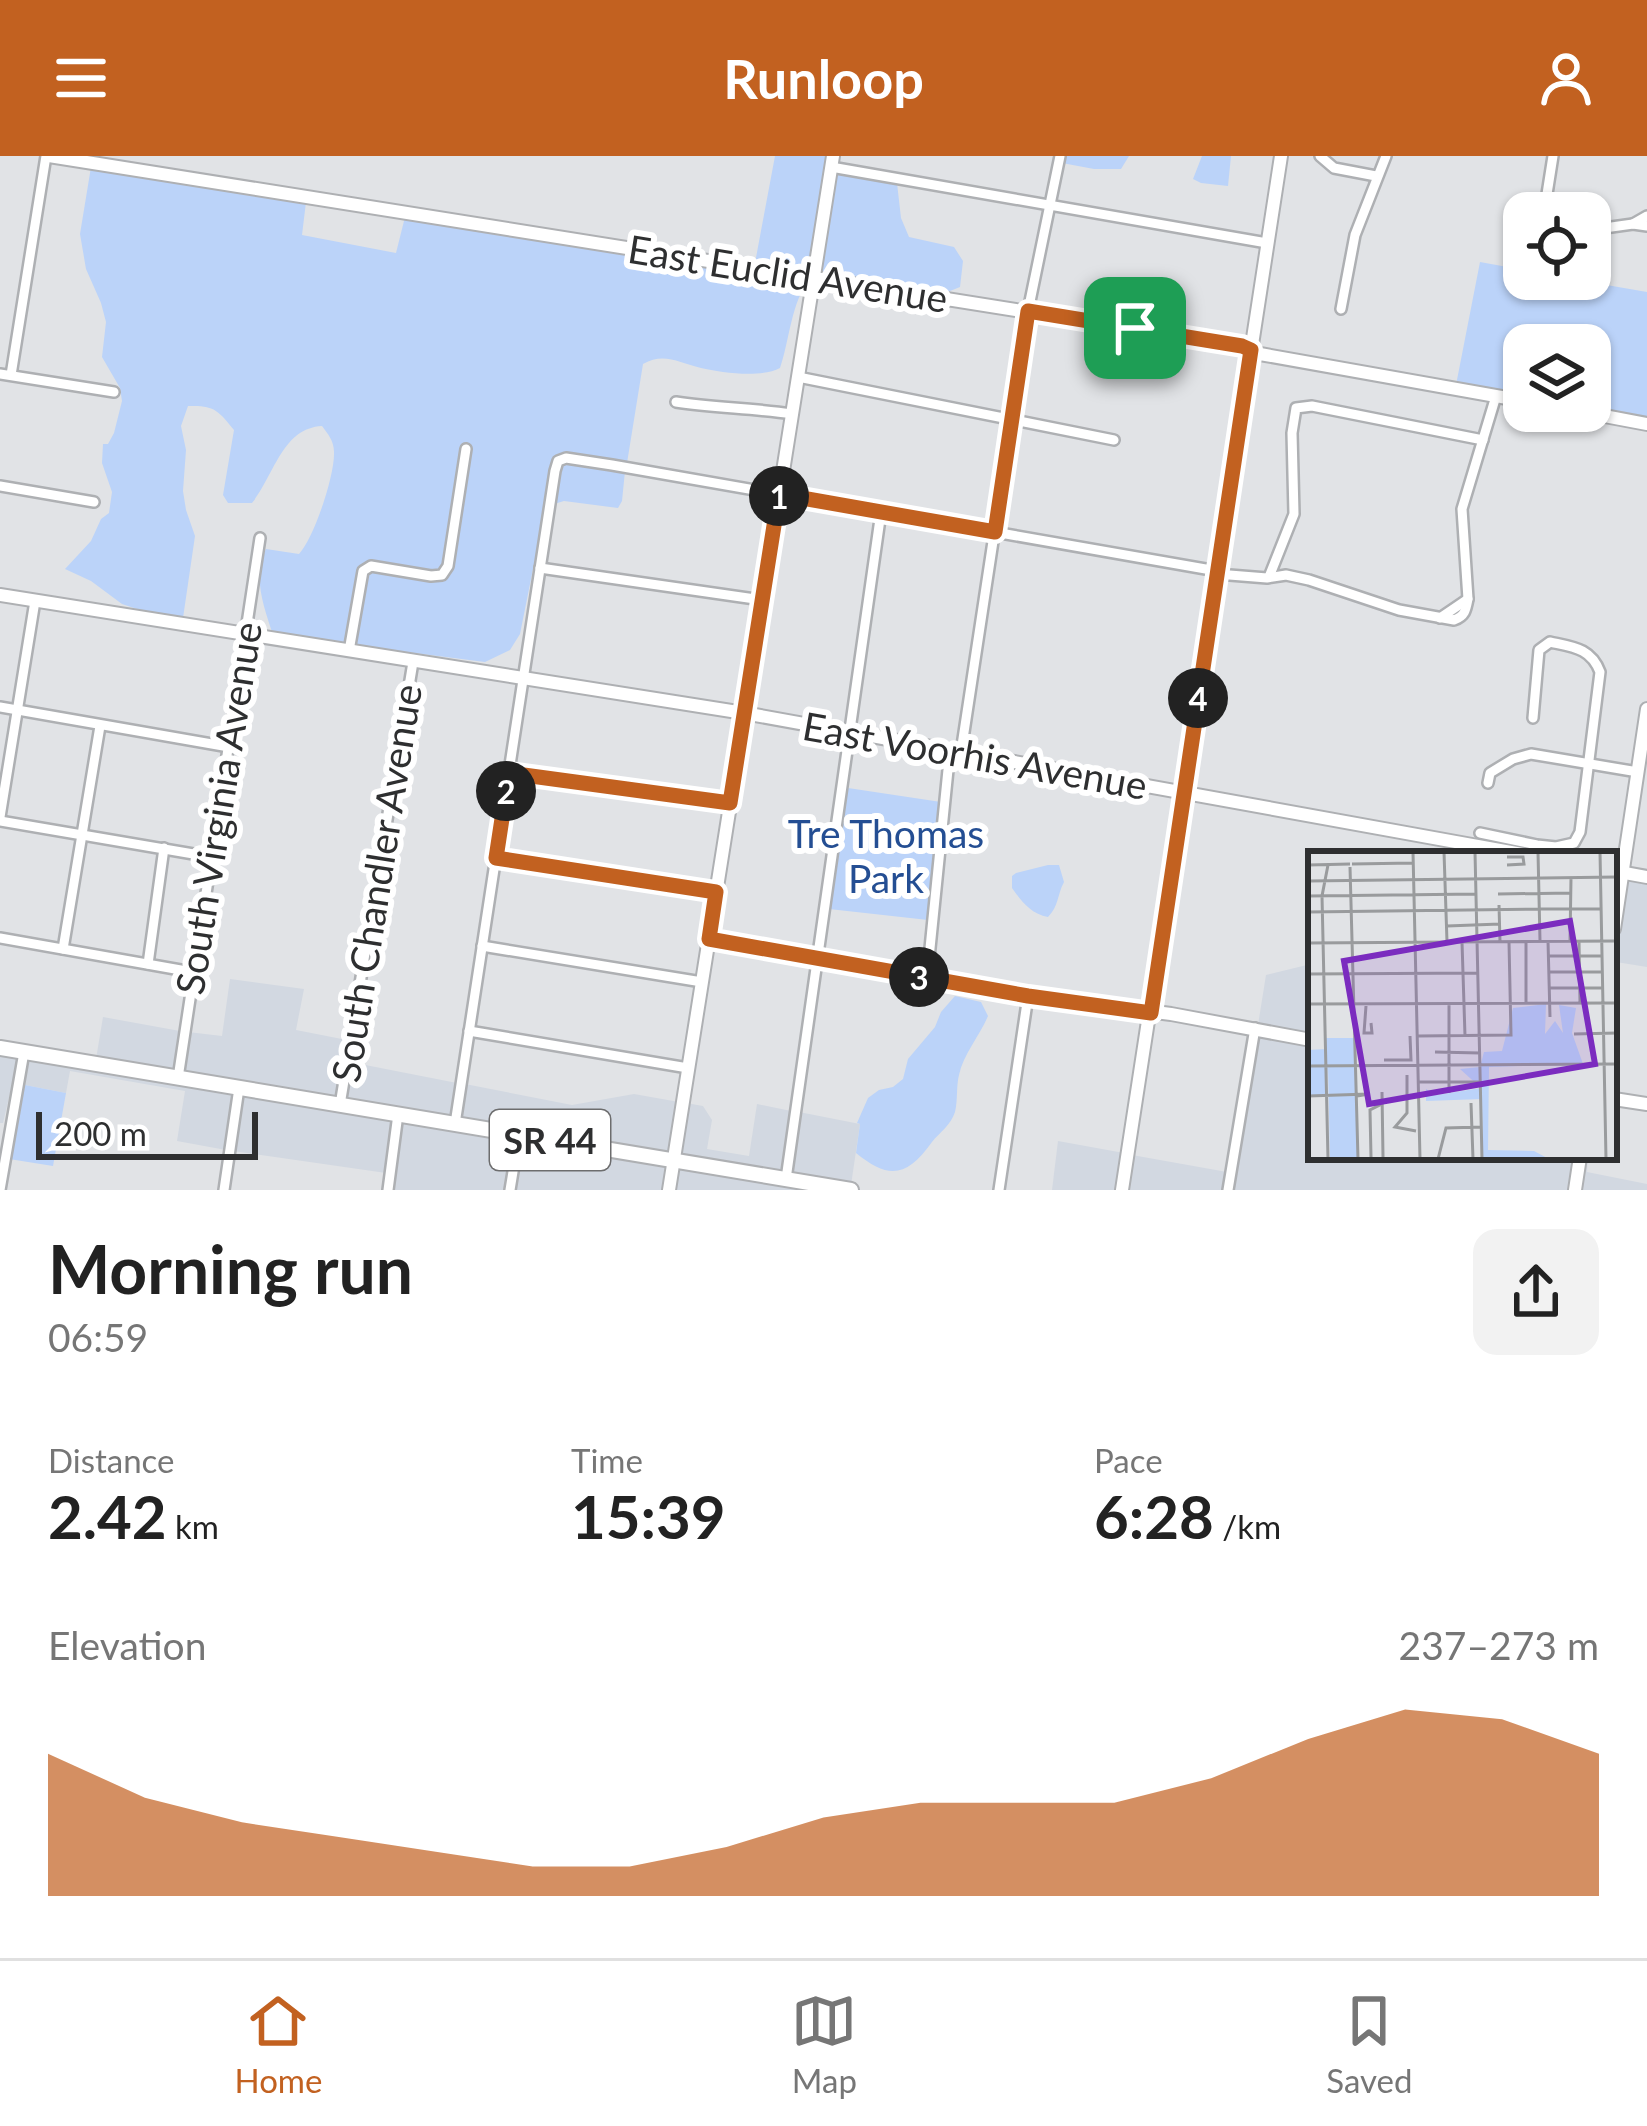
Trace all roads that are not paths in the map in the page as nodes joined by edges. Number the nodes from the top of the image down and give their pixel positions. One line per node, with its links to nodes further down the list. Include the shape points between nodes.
1 (47, 156): 16 (street, East Euclid Avenue); 20 (street)
2 (1060, 156): 10 (street)
3 (1281, 156): 15 (street)
4 (1320, 156): 8 (street, via 1334,168)
5 (1386, 156): 8 (street)
6 (1553, 156): 9 (street)
7 (832, 162): 10 (street); 16 (street)
8 (1376, 176): 17 (street)
9 (1547, 192)
10 (1049, 204): 15 (street); 18 (street)
11 (1647, 216): 12 (street)
12 (1634, 224): 13 (street); 14 (street)
13 (1647, 226)
14 (1611, 227)
15 (1267, 243): 19 (street)
16 (814, 276): 18 (street, East Euclid Avenue); 21 (street)
17 (1341, 309)
18 (1028, 311): 19 (street, East Euclid Avenue); 28 (street)
19 (1251, 350): 23 (street, East Euclid Avenue); 40 (street)
20 (6, 375): 22 (street)
21 (798, 376): 26 (street); 28 (street)
22 (114, 392)
23 (1496, 396): 24 (street, East Euclid Avenue); 31 (street)
24 (1503, 397)
25 (676, 402): 26 (street)
26 (792, 414): 34 (street)
27 (1611, 417): 29 (street)
28 (1011, 418): 30 (street); 37 (street)
29 (1647, 424)
30 (1114, 440)
31 (1484, 440): 41 (street, via 1296,408 1294,514); 41 (street, via 1462,508 1468,599 1460,618 1399,610 1286,575)
32 (466, 449): 46 (street, via 448,566 431,576 363,571)
33 (0, 486): 35 (street)
34 (779, 494): 36 (street); 39 (street, via 566,458 555,471); 43 (street)
35 (94, 502)
36 (881, 512): 37 (street); 55 (street)
37 (995, 532): 40 (street); 57 (street)
38 (260, 538): 45 (street, South Virginia Avenue)
39 (540, 568): 43 (street); 48 (street)
40 (1217, 573): 41 (street); 62 (street)
41 (1269, 578)
42 (0, 595): 44 (street, East Voorhis Avenue)
43 (763, 600): 52 (street)
44 (34, 601): 45 (street, East Voorhis Avenue); 50 (street)
45 (244, 634): 46 (street, East Voorhis Avenue); 56 (street, South Virginia Avenue)
46 (349, 651): 47 (street, East Voorhis Avenue)
47 (413, 662): 48 (street, East Voorhis Avenue); 95 (street, South Chandler Avenue)
48 (523, 679): 52 (street, East Voorhis Avenue); 60 (street)
49 (0, 707): 50 (street)
50 (17, 710): 54 (street); 64 (street)
51 (1647, 710): 59 (street)
52 (744, 713): 55 (street, East Voorhis Avenue); 63 (street)
53 (1533, 718): 58 (street, via 1539,650 1550,642 1586,651 1600,672)
54 (100, 726): 56 (street); 66 (street)
55 (850, 732): 57 (street, East Voorhis Avenue); 78 (street)
56 (229, 747): 69 (street, South Virginia Avenue)
57 (956, 752): 62 (street, East Voorhis Avenue); 81 (street)
58 (1589, 762): 59 (street); 61 (street, via 1531,754 1490,773); 65 (street, via 1574,844)
59 (1638, 772): 71 (street)
60 (509, 773): 63 (street); 70 (street)
61 (1488, 783)
62 (1184, 793): 68 (street, East Voorhis Avenue); 84 (street)
63 (730, 803): 73 (street)
64 (0, 819): 66 (street)
65 (1480, 833)
66 (81, 835): 67 (street); 77 (street)
67 (164, 848): 69 (street); 79 (street)
68 (1505, 851)
69 (211, 857): 80 (street, South Virginia Avenue)
70 (496, 858): 73 (street); 76 (street)
71 (1618, 872): 72 (street)
72 (1647, 877)
73 (716, 892): 75 (street)
74 (0, 938): 77 (street)
75 (709, 939): 78 (street); 82 (street)
76 (482, 946): 82 (street); 86 (street)
77 (63, 949): 79 (street)
78 (817, 958): 81 (street); 101 (street)
79 (148, 964): 80 (street)
80 (192, 971): 91 (street, South Virginia Avenue)
81 (927, 978): 83 (street)
82 (702, 982): 90 (street)
83 (1028, 996): 84 (street); 108 (street)
84 (1151, 1013): 85 (street); 109 (street)
85 (1255, 1028): 87 (street); 110 (street)
86 (469, 1031): 90 (street); 97 (street)
87 (1308, 1039)
88 (0, 1048): 89 (main road, SR 44)
89 (24, 1052): 91 (main road, SR 44); 102 (street)
90 (688, 1068): 99 (street)
91 (178, 1078): 92 (main road, SR 44)
92 (239, 1088): 95 (main road, SR 44); 103 (street)
93 (1617, 1099): 94 (street)
94 (1647, 1104)
95 (340, 1105): 96 (main road, SR 44)
96 (398, 1114): 97 (main road, SR 44); 104 (street)
97 (455, 1124): 98 (main road, SR 44)
98 (519, 1135): 99 (main road, SR 44); 105 (street)
99 (674, 1160): 101 (main road, SR 44); 106 (street)
100 (1580, 1160): 111 (street)
101 (785, 1179): 107 (main road, SR 44)
102 (0, 1190)
103 (224, 1190)
104 (388, 1190)
105 (510, 1190)
106 (669, 1190)
107 (851, 1190)
108 (999, 1190)
109 (1122, 1190)
110 (1228, 1190)
111 (1575, 1190)

